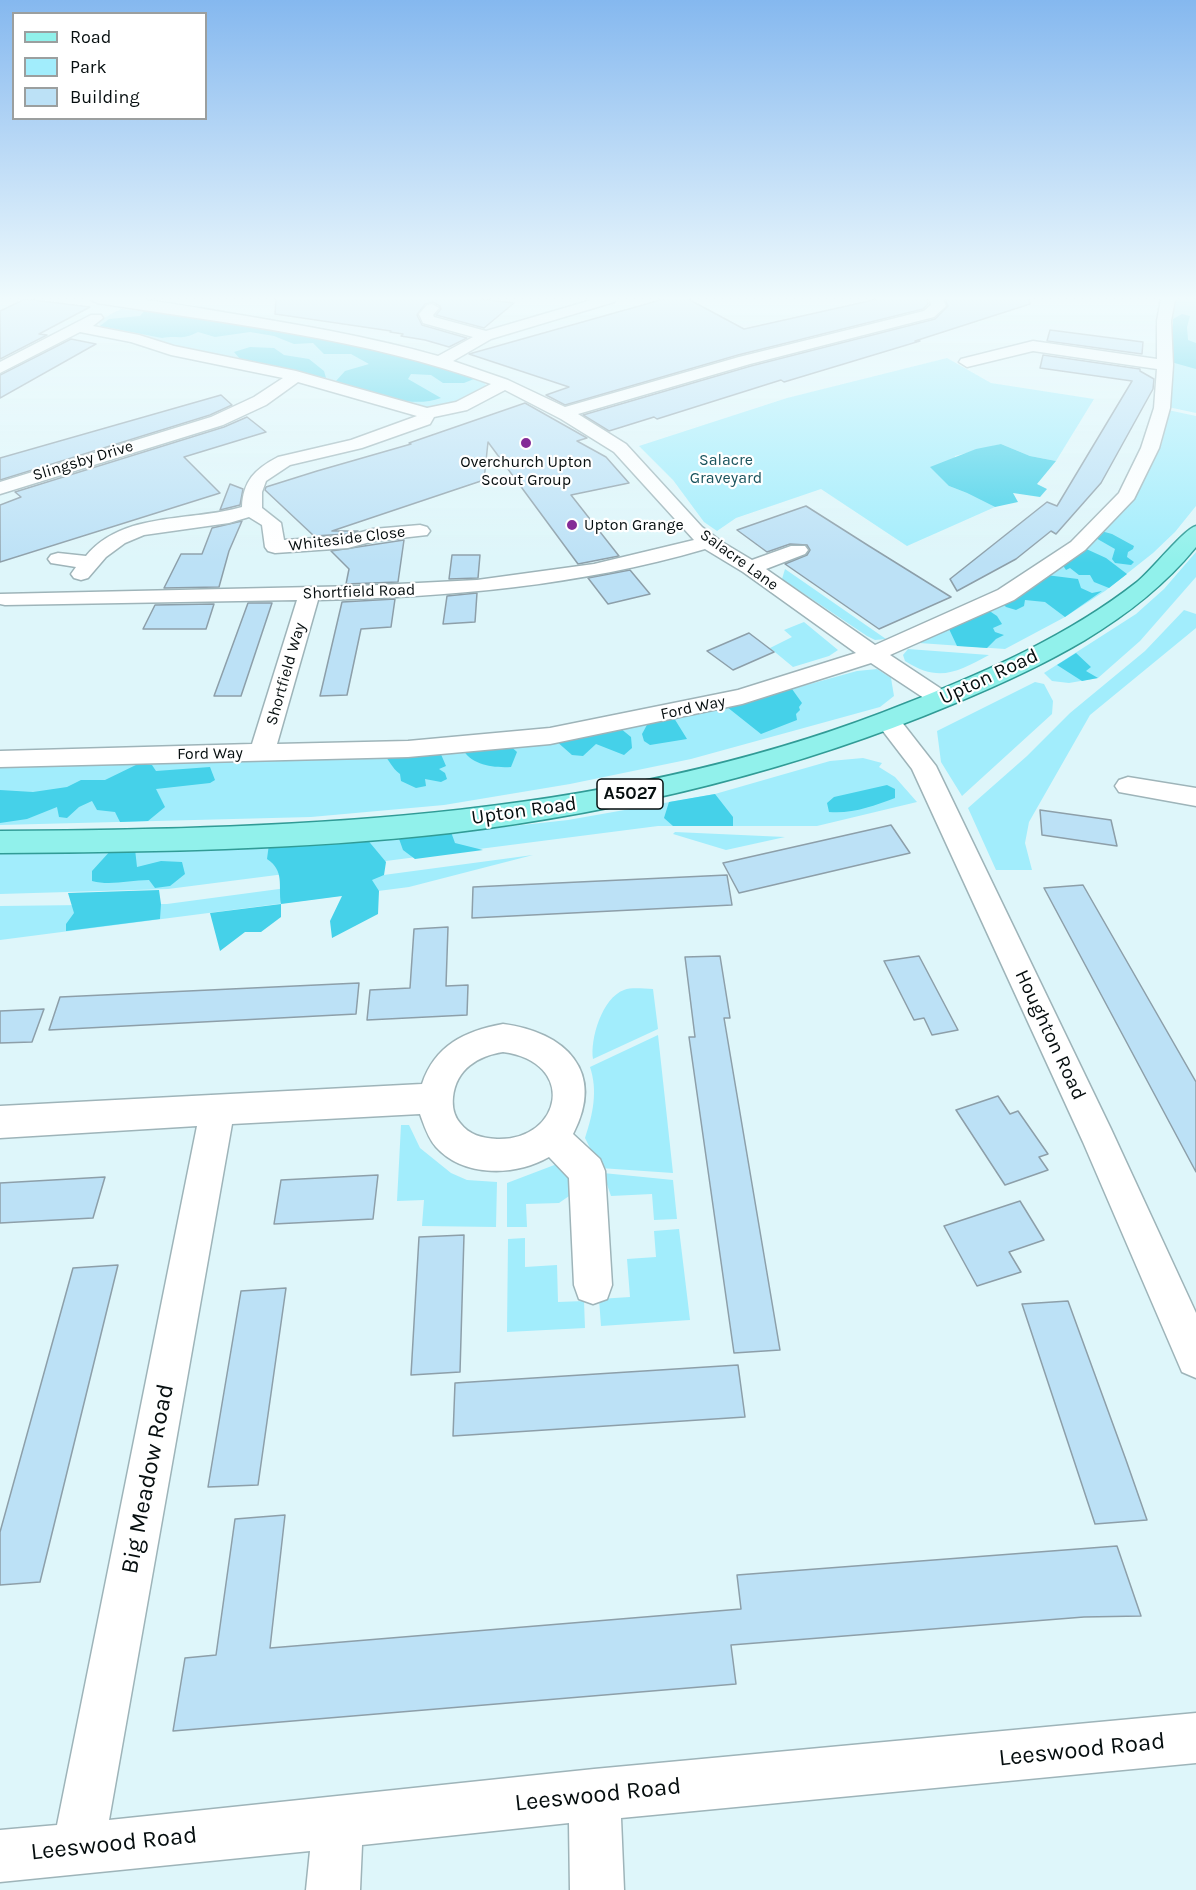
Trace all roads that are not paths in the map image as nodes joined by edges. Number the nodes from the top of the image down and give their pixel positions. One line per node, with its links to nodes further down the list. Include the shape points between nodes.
1 (281, 387): 9 (street, Slingsby Drive, via 217,421)
2 (336, 387): 7 (street)
3 (498, 387): 7 (street, via 461,406)
4 (511, 387): 8 (street, Salacre Lane)
5 (647, 387): 8 (street)
6 (1164, 387): 19 (street, Ford Way, via 1150,448 1127,495 1078,546 1006,595)
7 (427, 413): 10 (street, via 424,420 386,434 269,468 254,484)
8 (563, 413): 13 (street, Salacre Lane, via 624,451)
9 (0, 488)
10 (252, 510): 11 (street, Whiteside Close, via 271,524 272,553); 15 (street, via 221,518 156,525 130,534 108,545 85,568)
11 (421, 530)
12 (1196, 533): 20 (main road, Upton Road / A5027, via 1170,565 1114,611 1018,665)
13 (708, 542): 16 (street, Salacre Lane); 17 (street, Shortfield Road, via 566,576 462,587)
14 (798, 550): 16 (street)
15 (58, 559)
16 (750, 568): 19 (street, Salacre Lane)
17 (309, 594): 18 (street, Shortfield Road); 22 (street, Shortfield Way)
18 (5, 599)
19 (872, 655): 20 (street, Salacre Lane); 22 (street, Ford Way, via 742,697 550,736 408,749)
20 (941, 699): 21 (main road, Upton Road / A5027)
21 (888, 722): 26 (main road, Upton Road / A5027, via 699,778 617,797 521,812 382,828 270,835); 32 (street, Houghton Road, via 923,766 1099,1140)
22 (262, 753): 23 (street, Ford Way)
23 (0, 759)
24 (1128, 786): 25 (street)
25 (1196, 797)
26 (0, 842)
27 (434, 1098): 28 (street); 30 (street, via 439,1124 452,1141 473,1153 502,1157 530,1150); 30 (street, via 441,1075 456,1056 475,1044 503,1038 528,1041 549,1052 563,1069 570,1092 565,1116)
28 (219, 1109): 29 (street); 36 (street, Big Meadow Road)
29 (0, 1122)
30 (551, 1136): 31 (street, via 587,1171)
31 (593, 1285)
32 (1196, 1358)
33 (1196, 1738): 34 (street, Leeswood Road)
34 (594, 1795): 35 (street, Leeswood Road); 39 (street)
35 (338, 1821): 36 (street, Leeswood Road); 38 (street)
36 (78, 1849): 37 (street, Leeswood Road)
37 (0, 1856)
38 (333, 1890)
39 (597, 1890)

